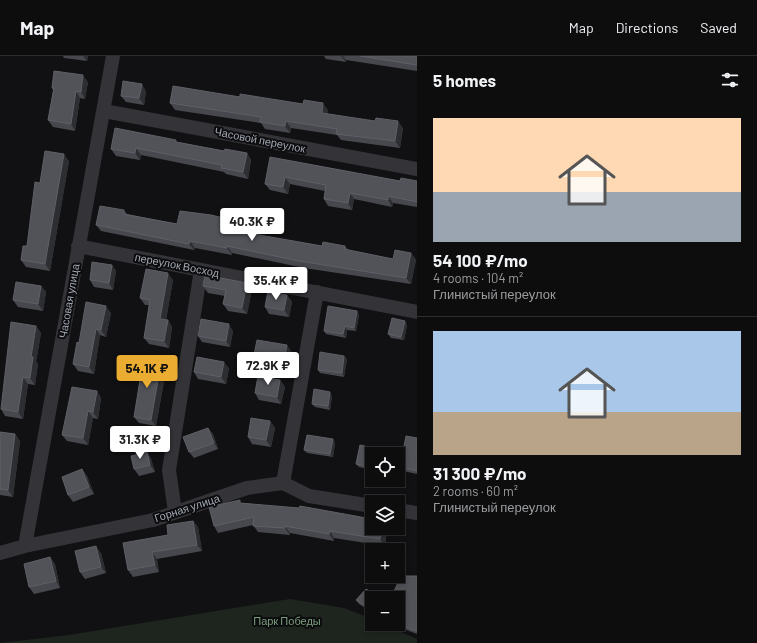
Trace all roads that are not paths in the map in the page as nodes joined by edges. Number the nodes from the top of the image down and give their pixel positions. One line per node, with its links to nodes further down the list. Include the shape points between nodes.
1 (112, 56): 2 (street, Часовая улица)
2 (104, 110): 3 (street, Часовой переулок); 4 (street, Часовая улица)
3 (417, 169)
4 (78, 246): 5 (street, переулок Восход); 13 (street, Часовая улица)
5 (201, 270): 6 (street, переулок Восход); 11 (street, via 169,470)
6 (317, 292): 7 (street, переулок Восход); 8 (street)
7 (417, 312)
8 (283, 483): 9 (street, via 309,496); 11 (street, Горная улица, via 247,488)
9 (365, 505)
10 (405, 511): 12 (street)
11 (176, 512): 13 (street, Горная улица, via 153,520)
12 (417, 513)
13 (25, 546): 14 (street, Горная улица)
14 (0, 553)

